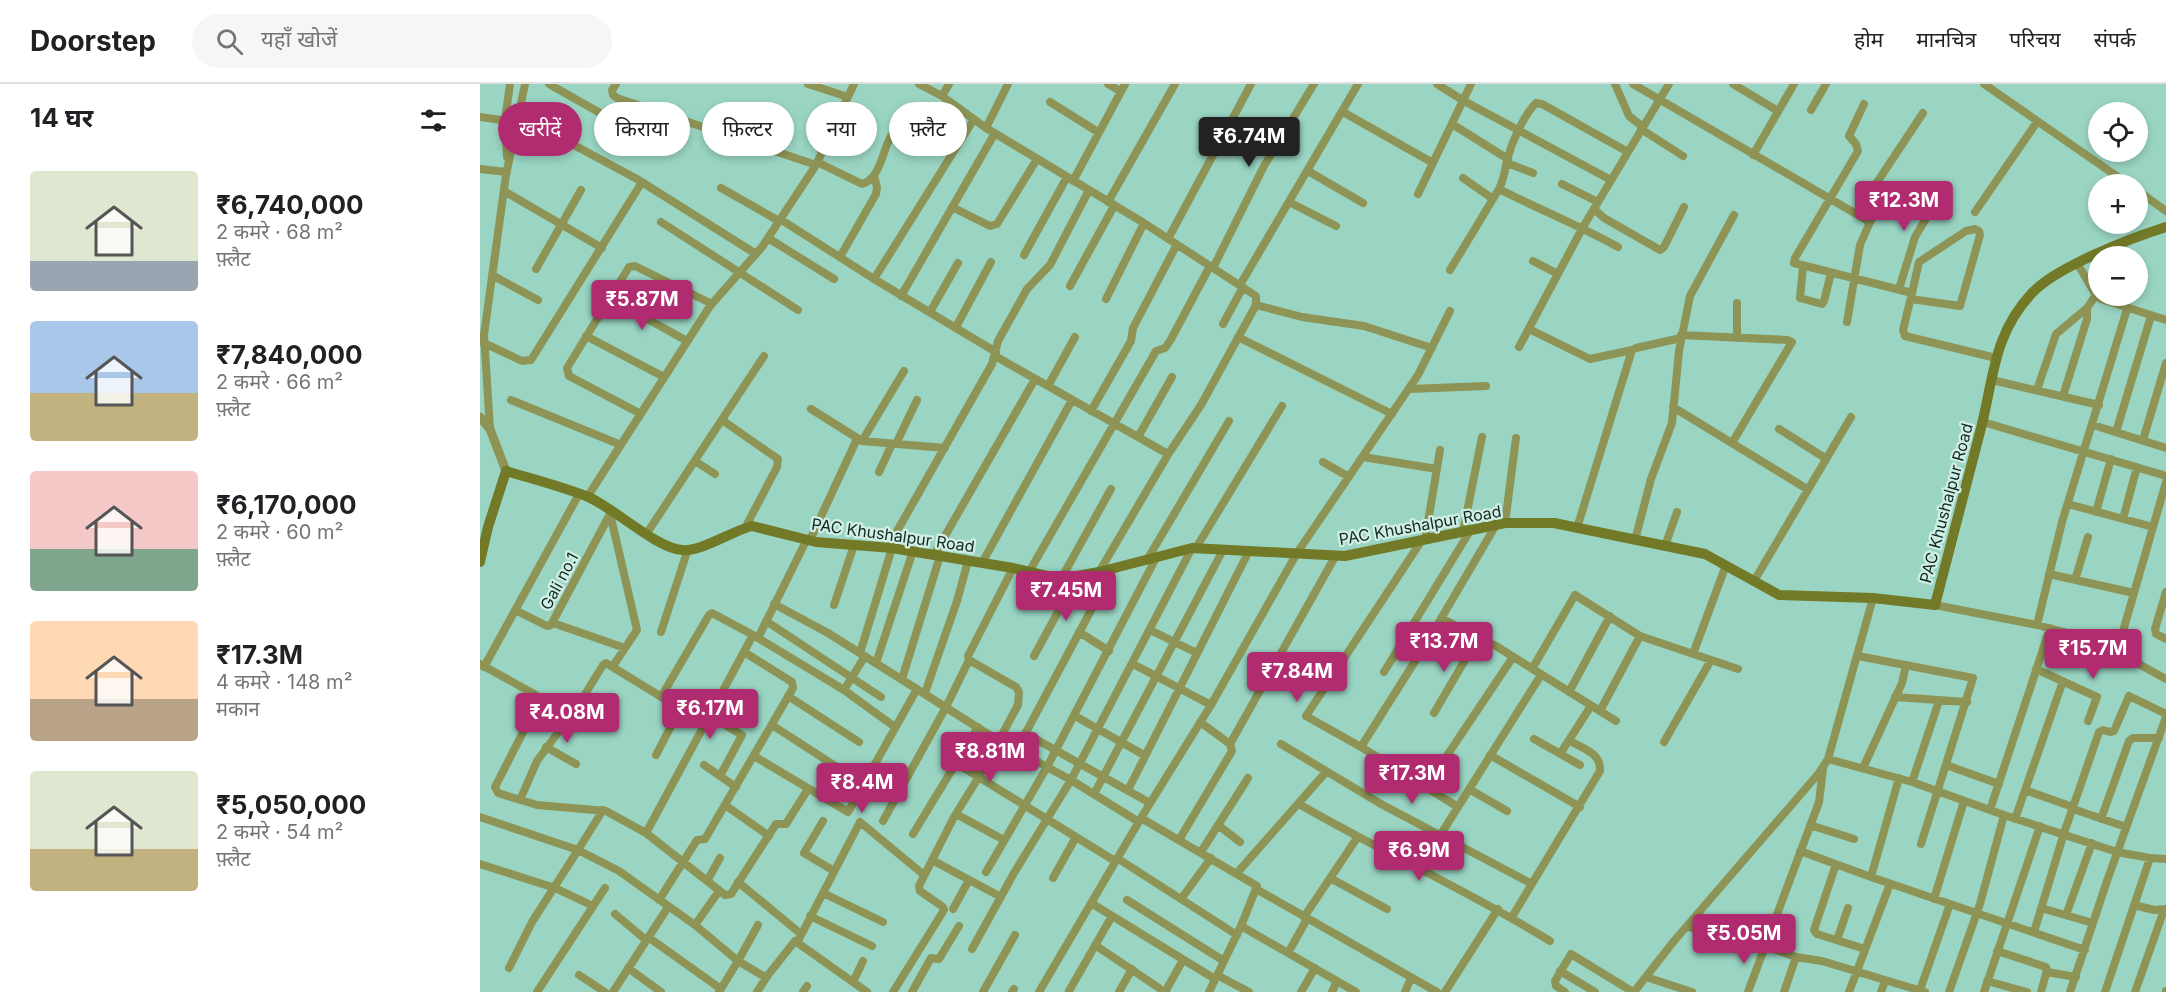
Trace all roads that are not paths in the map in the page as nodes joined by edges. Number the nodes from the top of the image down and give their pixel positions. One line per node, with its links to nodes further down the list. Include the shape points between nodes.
1 (510, 84): 29 (street)
2 (525, 84): 30 (street)
3 (616, 84): 58 (street, via 612,90 617,98)
4 (808, 84): 26 (street)
5 (854, 84): 26 (street)
6 (919, 84): 25 (street)
7 (949, 84): 25 (street)
8 (1008, 84): 43 (street)
9 (1108, 84): 24 (street)
10 (1175, 84): 83 (street)
11 (1251, 84): 100 (street)
12 (1314, 84): 111 (street, via 1264,166)
13 (1358, 84): 36 (street)
14 (1437, 84): 28 (street)
15 (1472, 84): 28 (street)
16 (1614, 84): 44 (street, via 1629,116)
17 (1633, 84): 27 (street)
18 (1669, 84): 27 (street)
19 (1733, 84): 35 (street)
20 (1794, 84): 35 (street)
21 (1826, 84): 34 (street)
22 (1983, 84): 41 (street)
23 (554, 85): 33 (street)
24 (1123, 88): 46 (street)
25 (942, 96): 40 (street)
26 (848, 97): 58 (street)
27 (1659, 100): 44 (street); 51 (street)
28 (1464, 101): 42 (street); 45 (street)
29 (508, 102)
30 (521, 102)
31 (1050, 102): 46 (street)
32 (1864, 105): 80 (street, via 1849,136 1858,151)
33 (594, 109)
34 (1811, 110)
35 (1778, 111): 51 (street)
36 (1343, 112): 57 (street); 61 (street)
37 (1923, 113): 89 (street)
38 (480, 117): 39 (street)
39 (498, 119)
40 (974, 119): 43 (street); 120 (street)
41 (2037, 122): 63 (street); 88 (street)
42 (1452, 124): 56 (street); 57 (street)
43 (986, 128): 47 (street)
44 (1642, 128): 50 (street); 54 (street)
45 (1519, 130): 50 (street, via 1533,105 1539,103); 56 (street); 67 (street)
46 (1098, 132): 66 (street)
47 (995, 133): 55 (street); 85 (street)
48 (889, 143): 64 (street)
49 (582, 151): 68 (street)
50 (1628, 152): 67 (street)
51 (1753, 155): 80 (street)
52 (506, 156): 60 (street)
53 (510, 156): 60 (street)
54 (1683, 156)
55 (1037, 159): 66 (street); 85 (street, via 997,224 990,226)
56 (1507, 161): 62 (street); 71 (street)
57 (1433, 163): 77 (street)
58 (816, 164): 64 (street, via 862,184); 91 (street)
59 (480, 169): 60 (street)
60 (507, 170): 72 (street)
61 (1308, 171): 81 (street); 82 (street)
62 (1533, 173)
63 (2113, 174)
64 (874, 176): 106 (street, via 876,194)
65 (1463, 178): 79 (street)
66 (1070, 179): 76 (street); 105 (street)
67 (1611, 180): 84 (street)
68 (642, 182): 103 (street); 104 (street)
69 (1562, 184): 84 (street)
70 (722, 188): 91 (street)
71 (1499, 189): 79 (street); 97 (street)
72 (504, 190): 95 (street); 118 (street)
73 (581, 190): 95 (street)
74 (1943, 190): 125 (street, via 1915,237)
75 (1888, 191): 93 (street)
76 (1088, 192): 83 (street); 156 (street, via 1050,265 1027,288)
77 (1418, 194)
78 (2148, 198): 87 (street)
79 (1493, 199): 114 (street)
80 (1828, 199): 89 (street); 112 (street, via 1795,258 1794,263)
81 (1290, 202): 96 (street); 124 (street)
82 (1363, 203)
83 (1111, 204): 94 (street); 123 (street)
84 (1596, 206): 86 (street, via 1604,219 1660,250); 97 (street)
85 (952, 207): 126 (street)
86 (1684, 207)
87 (2166, 211)
88 (1975, 212)
89 (1856, 214): 93 (street)
90 (1734, 215): 147 (street, via 1690,296)
91 (780, 220): 99 (street); 106 (street)
92 (660, 222): 115 (street)
93 (1870, 222): 121 (street, via 1860,245)
94 (1143, 223): 100 (street); 129 (street)
95 (561, 224): 103 (street); 113 (street)
96 (1336, 226)
97 (1583, 227): 102 (street); 117 (street)
98 (2166, 227): 110 (main road, PAC Khushalpur Road)
99 (768, 238): 104 (street); 119 (street)
100 (1168, 239): 101 (street)
101 (1176, 246): 111 (street); 177 (street, via 1133,328 1131,341)
102 (1618, 247)
103 (602, 248): 151 (street, via 531,360 522,361)
104 (756, 254): 115 (street)
105 (1024, 255)
106 (840, 257): 120 (street)
107 (1533, 261): 117 (street)
108 (958, 262): 139 (street)
109 (991, 262): 144 (street)
110 (2077, 263): 122 (street); 158 (main road, PAC Khushalpur Road, via 2032,293 2007,325)
111 (1211, 267): 124 (street); 185 (street, via 1170,341 1156,351)
112 (1803, 267): 116 (street); 116 (street, via 1799,294 1802,300 1810,302 1822,304)
113 (536, 269)
114 (1450, 270)
115 (740, 272): 132 (street); 137 (street)
116 (1831, 273): 121 (street)
117 (1558, 274): 145 (street)
118 (492, 275): 130 (street); 151 (street)
119 (834, 279)
120 (874, 279): 126 (street)
121 (1854, 279): 125 (street); 142 (street)
122 (2088, 282)
123 (1070, 286)
124 (1242, 286): 133 (street, via 1256,296); 143 (street)
125 (1899, 289): 127 (street)
126 (901, 296): 139 (street)
127 (1912, 296): 127 (street, via 1919,262 1966,231 1979,231 1960,306); 158 (street, via 1903,330 1905,336)
128 (609, 298): 132 (street, via 632,265); 146 (street); 152 (street)
129 (1106, 299)
130 (538, 300)
131 (1737, 303): 150 (street)
132 (712, 304): 152 (street)
133 (1256, 305): 149 (street); 154 (street, via 1364,326)
134 (2120, 306): 136 (street)
135 (2087, 308): 168 (street, via 2056,334); 169 (street)
136 (2127, 309): 140 (street); 173 (street)
137 (798, 310)
138 (1450, 311): 154 (street)
139 (930, 312): 144 (street)
140 (2151, 316): 141 (street); 189 (street)
141 (2166, 320)
142 (1847, 322)
143 (1223, 324)
144 (956, 327): 156 (street)
145 (1529, 329): 153 (street); 155 (street, via 1590,359)
146 (586, 336): 161 (street); 178 (street, via 567,369 569,376)
147 (1681, 336): 150 (street); 155 (street); 175 (street)
148 (1075, 337): 165 (street)
149 (1238, 337): 179 (street); 202 (street, via 1201,405)
150 (1737, 338): 195 (street, via 1788,340 1792,344)
151 (482, 341): 187 (street)
152 (687, 341): 161 (street)
153 (1520, 347)
154 (1432, 348): 167 (street)
155 (1632, 350): 229 (street)
156 (995, 354): 163 (street); 198 (street)
157 (764, 356): 182 (street)
158 (1996, 358): 164 (main road, PAC Khushalpur Road)
159 (2166, 363): 194 (street)
160 (904, 371): 193 (street)
161 (664, 377): 178 (street)
162 (1172, 377): 190 (street)
163 (1035, 379): 165 (street); 246 (street)
164 (1992, 380): 168 (street); 184 (main road, PAC Khushalpur Road)
165 (1048, 386): 172 (street)
166 (1486, 386): 167 (street)
167 (1410, 389): 179 (street)
168 (2037, 390): 169 (street)
169 (2063, 396): 173 (street)
170 (511, 400): 197 (street)
171 (917, 400): 196 (street)
172 (1072, 400): 177 (street); 250 (street)
173 (2098, 405): 186 (street)
174 (1282, 406): 239 (street)
175 (1673, 407): 195 (street); 235 (street, via 1670,430 1650,479)
176 (811, 409): 193 (street)
177 (1091, 411): 185 (street)
178 (640, 414): 197 (street)
179 (1392, 414): 203 (street)
180 (480, 417): 187 (street)
181 (1851, 417): 204 (street)
182 (722, 420): 206 (street); 228 (street, via 778,459)
183 (1229, 421): 247 (street)
184 (1983, 422): 201 (street); 266 (main road, PAC Khushalpur Road)
185 (1114, 424): 190 (street); 254 (street)
186 (2093, 425): 189 (street); 201 (street)
187 (490, 429): 210 (street)
188 (1779, 429): 204 (street)
189 (2116, 432): 194 (street)
190 (1138, 437): 202 (street)
191 (1482, 437): 230 (street)
192 (1516, 438): 226 (street)
193 (859, 440): 196 (street); 233 (street)
194 (2143, 441): 199 (street)
195 (1731, 443): 217 (street)
196 (894, 444): 198 (street); 211 (street)
197 (621, 445): 218 (street)
198 (945, 448): 238 (street)
199 (2166, 448)
200 (1440, 450): 209 (street)
201 (2085, 452): 205 (street); 219 (street)
202 (1168, 454): 255 (street)
203 (1363, 457): 209 (street); 214 (street)
204 (1825, 458): 217 (street)
205 (2111, 459): 208 (street); 222 (street)
206 (695, 461): 212 (street); 231 (street)
207 (1323, 462): 214 (street)
208 (2137, 467): 213 (street); 225 (street)
209 (1437, 469): 234 (street)
210 (506, 471): 218 (main road); 249 (main road)
211 (879, 472)
212 (715, 474)
213 (2166, 476)
214 (1349, 477): 244 (street)
215 (2166, 483): 223 (street)
216 (1111, 489): 258 (street)
217 (1807, 489): 260 (street)
218 (583, 495): 220 (main road); 268 (street)
219 (2068, 504): 222 (street); 256 (street)
220 (609, 512): 231 (main road); 272 (street, Gali no.1); 283 (street, via 637,625)
221 (1677, 512): 237 (street)
222 (2096, 512): 225 (street)
223 (2157, 514): 224 (street); 227 (street)
224 (2166, 516)
225 (2123, 519): 227 (street)
226 (1501, 524): 229 (main road, PAC Khushalpur Road, via 1544,523); 230 (main road, PAC Khushalpur Road); 270 (street)
227 (2153, 527): 262 (street)
228 (745, 528): 233 (main road, PAC Khushalpur Road); 240 (main road, PAC Khushalpur Road)
229 (1577, 528): 235 (main road, PAC Khushalpur Road)
230 (1466, 531): 234 (main road, PAC Khushalpur Road); 303 (street)
231 (647, 533): 240 (main road, via 664,544)
232 (2088, 537): 259 (street)
233 (808, 539): 236 (main road, PAC Khushalpur Road); 264 (street)
234 (1424, 540): 245 (main road, PAC Khushalpur Road); 348 (street, via 1306,713 1307,718)
235 (1635, 540): 237 (main road, PAC Khushalpur Road)
236 (854, 545): 238 (main road, PAC Khushalpur Road); 265 (street)
237 (1665, 546): 251 (main road, PAC Khushalpur Road, via 1705,554)
238 (890, 548): 242 (main road, PAC Khushalpur Road); 289 (street)
239 (1194, 548): 241 (main road, PAC Khushalpur Road); 247 (main road, PAC Khushalpur Road); 275 (street)
240 (688, 549): 276 (street)
241 (1223, 550): 243 (main road, PAC Khushalpur Road); 282 (street)
242 (913, 551): 246 (main road, PAC Khushalpur Road); 295 (street)
243 (1249, 551): 244 (main road, PAC Khushalpur Road); 287 (street)
244 (1297, 554): 245 (main road, PAC Khushalpur Road); 320 (street)
245 (1336, 555): 345 (street)
246 (937, 556): 248 (main road, PAC Khushalpur Road); 307 (street)
247 (1152, 559): 253 (main road, PAC Khushalpur Road); 284 (street)
248 (968, 561): 250 (main road, PAC Khushalpur Road); 312 (street, via 957,601)
249 (480, 562)
250 (982, 563): 252 (main road, PAC Khushalpur Road)
251 (1726, 565): 260 (main road, PAC Khushalpur Road); 288 (street)
252 (1013, 568): 254 (main road, PAC Khushalpur Road); 293 (street, via 969,653)
253 (1113, 569): 255 (main road, PAC Khushalpur Road); 277 (street)
254 (1029, 572): 258 (main road, PAC Khushalpur Road)
255 (1099, 572): 257 (main road, PAC Khushalpur Road)
256 (2049, 574): 259 (street); 273 (street)
257 (1077, 577): 258 (main road, PAC Khushalpur Road); 290 (street)
258 (1061, 579)
259 (2075, 580): 262 (street)
260 (1754, 581): 263 (main road, PAC Khushalpur Road, via 1779,595)
261 (2166, 592): 267 (street)
262 (2134, 593): 286 (street)
263 (1873, 598): 266 (main road, PAC Khushalpur Road); 291 (street)
264 (774, 604): 271 (street); 289 (street)
265 (834, 604)
266 (1935, 604): 273 (street)
267 (2163, 609): 281 (street, via 2155,632)
268 (515, 610): 272 (street, Gali no.1, via 547,626); 298 (street)
269 (1610, 616): 278 (street); 300 (street, via 1575,596); 313 (street)
270 (1441, 618): 280 (street); 292 (street)
271 (766, 621): 279 (street); 305 (street)
272 (553, 623): 283 (street)
273 (2037, 625): 274 (street)
274 (2050, 628): 286 (street); 302 (street)
275 (1150, 630): 282 (street); 296 (street)
276 (661, 632)
277 (1079, 632): 284 (street); 337 (street)
278 (1640, 636): 288 (street); 324 (street)
279 (756, 637): 285 (street); 311 (street); 315 (street, via 716,614 709,615)
280 (1429, 639): 325 (street, via 1466,660); 348 (street)
281 (2166, 639)
282 (1174, 642): 287 (street); 306 (street)
283 (625, 648): 299 (street)
284 (1109, 651): 327 (street)
285 (744, 652): 314 (street, via 792,682); 326 (street)
286 (2117, 652): 308 (street)
287 (1197, 653): 310 (street)
288 (1693, 654): 294 (street)
289 (862, 655): 295 (street); 305 (street)
290 (1034, 656)
291 (1858, 656): 297 (street); 356 (street)
292 (1513, 657): 300 (street); 363 (street)
293 (969, 660): 322 (street); 340 (street, via 1019,692 1018,705)
294 (1711, 660): 301 (street); 344 (street)
295 (876, 663): 307 (street)
296 (1133, 664): 306 (street); 336 (street)
297 (1906, 665): 317 (street); 319 (street, via 1973,678)
298 (482, 666): 383 (street, via 538,699 495,787 498,793)
299 (613, 666): 315 (street); 347 (street, via 603,665)
300 (1532, 669): 304 (street)
301 (1738, 669)
302 (2036, 669): 309 (street); 375 (street)
303 (1384, 672)
304 (1541, 675): 313 (street); 354 (street)
305 (852, 676): 311 (street); 316 (street)
306 (1156, 676): 310 (street); 343 (street)
307 (902, 679): 312 (street)
308 (2166, 679)
309 (2063, 681): 330 (street, via 2097,697); 380 (street)
310 (1179, 688): 320 (street); 353 (street)
311 (844, 690): 334 (street)
312 (921, 691): 322 (street); 334 (street)
313 (1569, 692): 321 (street)
314 (789, 696): 333 (street); 342 (street)
315 (661, 697): 323 (street)
316 (881, 697)
317 (1895, 698): 318 (street); 365 (street)
318 (1939, 700): 319 (street); 374 (street)
319 (1966, 702): 362 (street)
320 (1211, 705): 331 (street)
321 (1591, 706): 324 (street); 341 (street)
322 (946, 707): 335 (street); 404 (street)
323 (680, 709): 332 (street); 352 (street)
324 (1600, 711): 329 (street)
325 (1434, 713)
326 (709, 715): 332 (street); 368 (street, via 742,735)
327 (1075, 716): 336 (street); 349 (street)
328 (2166, 716): 338 (street); 391 (street, via 2132,696 2128,698 2114,731 2099,732)
329 (1616, 721)
330 (2088, 721)
331 (1200, 722): 345 (street); 385 (street)
332 (704, 723): 410 (street)
333 (772, 725): 355 (street); 366 (street)
334 (895, 727): 395 (street)
335 (978, 727): 340 (street); 357 (street)
336 (1098, 730): 343 (street); 358 (street)
337 (1026, 733): 349 (street); 350 (street)
338 (2159, 738): 401 (street, via 2130,741); 409 (street)
339 (1534, 739): 351 (street)
340 (999, 741): 350 (street); 369 (street)
341 (1570, 741): 351 (street); 390 (street, via 1595,754 1601,766)
342 (859, 742)
343 (1121, 742): 353 (street); 370 (street)
344 (1664, 742)
345 (1230, 744): 419 (street, via 1231,754)
346 (1281, 744): 367 (street)
347 (546, 747): 359 (street); 383 (street)
348 (1361, 747): 389 (street)
349 (1057, 750): 358 (street); 364 (street)
350 (1016, 751): 364 (street)
351 (1560, 754): 361 (street)
352 (656, 755)
353 (1144, 755): 379 (street)
354 (1490, 755): 378 (street); 390 (street)
355 (754, 756): 376 (street); 377 (street)
356 (1826, 762): 365 (street); 407 (street); 483 (street)
357 (956, 763): 369 (street); 412 (street)
358 (1080, 763): 370 (street); 373 (street)
359 (576, 764)
360 (704, 765): 368 (street)
361 (1580, 765)
362 (1946, 765): 375 (street); 381 (street)
363 (1440, 766)
364 (1047, 767): 373 (street); 388 (street)
365 (1863, 768): 372 (street)
366 (843, 771)
367 (1326, 772): 386 (street); 413 (street)
368 (720, 776): 376 (street)
369 (979, 776): 388 (street); 396 (street)
370 (1103, 776): 379 (street); 382 (street)
371 (1248, 777): 406 (street)
372 (1899, 778): 374 (street); 440 (street)
373 (1071, 780): 382 (street); 399 (street)
374 (1912, 782): 381 (street)
375 (1998, 784): 393 (street)
376 (736, 787): 387 (street)
377 (808, 789): 395 (street); 414 (street, via 786,824 778,823)
378 (1469, 789): 389 (street); 394 (street)
379 (1128, 790): 385 (street)
380 (2025, 790): 391 (street); 400 (street)
381 (1938, 791): 384 (street); 422 (street)
382 (1094, 794): 402 (street)
383 (520, 800): 392 (street)
384 (1964, 801): 393 (street); 455 (street)
385 (1150, 803): 402 (street)
386 (1299, 804): 416 (street); 438 (street)
387 (725, 805): 414 (street); 433 (street, via 705,838 697,840)
388 (1025, 805): 399 (street); 418 (street)
389 (1458, 807): 413 (street)
390 (1580, 807): 446 (street)
391 (2073, 808): 401 (street); 411 (street)
392 (603, 810): 410 (street); 423 (street)
393 (1990, 810): 397 (street)
394 (1507, 811)
395 (848, 812): 405 (street)
396 (956, 814): 418 (street); 431 (street)
397 (2004, 815): 400 (street); 470 (street)
398 (480, 817): 423 (street)
399 (1047, 819): 415 (street); 453 (street)
400 (2015, 819): 408 (street)
401 (2102, 819): 409 (street)
402 (1140, 820): 419 (street); 432 (street)
403 (823, 821): 436 (street, via 804,853)
404 (883, 821)
405 (860, 822): 436 (street); 439 (street)
406 (1218, 825): 420 (street); 425 (street)
407 (1810, 825): 417 (street); 424 (street)
408 (2040, 826): 411 (street); 477 (street)
409 (2126, 827): 426 (street)
410 (646, 833): 433 (street)
411 (2064, 833): 421 (street); 464 (street)
412 (913, 834)
413 (1442, 834): 446 (street)
414 (768, 836): 445 (street)
415 (1076, 837): 432 (street); 441 (street)
416 (1357, 838): 442 (street); 467 (street)
417 (1854, 839)
418 (1004, 840): 437 (street)
419 (1179, 840): 425 (street)
420 (1240, 842)
421 (2092, 843): 426 (street); 471 (street)
422 (1921, 844)
423 (578, 850): 448 (street); 456 (street)
424 (1800, 851): 435 (street); 493 (street)
425 (1201, 852): 428 (street)
426 (2117, 852): 429 (street); 478 (street)
427 (720, 858): 444 (street)
428 (1211, 858): 438 (street); 454 (street)
429 (2150, 858): 430 (street); 460 (street)
430 (2166, 859)
431 (932, 860): 439 (street); 443 (street)
432 (1116, 860): 454 (street); 458 (street)
433 (683, 862): 444 (street); 456 (street)
434 (480, 864): 448 (street)
435 (1836, 864): 440 (street); 489 (street, via 1814,930)
436 (834, 871): 452 (street)
437 (986, 872)
438 (1237, 873): 450 (street, via 1255,884)
439 (924, 875): 532 (street, via 919,889 943,907 943,913)
440 (1871, 877): 447 (street)
441 (1053, 878)
442 (1330, 878): 466 (street); 475 (street)
443 (969, 880): 453 (street); 465 (street)
444 (707, 881): 451 (street)
445 (738, 882): 451 (street, via 728,896); 488 (street)
446 (1532, 884): 474 (street)
447 (1890, 884): 455 (street); 495 (street)
448 (555, 888): 461 (street); 504 (street)
449 (605, 888): 461 (street)
450 (1256, 889): 475 (street); 482 (street)
451 (719, 891): 479 (street)
452 (823, 893): 472 (street); 476 (street)
453 (1001, 897): 494 (street)
454 (1181, 899): 486 (street)
455 (1934, 899): 459 (street)
456 (659, 900): 462 (street)
457 (1127, 900): 503 (street)
458 (1091, 903): 473 (street); 535 (street)
459 (1950, 904): 470 (street); 525 (street)
460 (2134, 905): 468 (street); 558 (street)
461 (593, 906): 526 (street)
462 (668, 907): 479 (street); 487 (street)
463 (1848, 908): 489 (street)
464 (2041, 908): 471 (street); 484 (street)
465 (954, 909)
466 (1387, 909)
467 (1498, 909): 474 (street); 544 (street)
468 (2164, 913): 559 (street)
469 (615, 914): 487 (street)
470 (1977, 914): 477 (street); 553 (street)
471 (2066, 915): 478 (street)
472 (810, 916): 488 (street); 492 (street)
473 (1112, 916): 491 (street); 500 (street)
474 (1512, 917): 490 (street)
475 (1305, 918): 498 (street); 516 (street)
476 (883, 922)
477 (2006, 923): 484 (street); 497 (street)
478 (2093, 923): 496 (street)
479 (695, 925): 501 (street)
480 (758, 925): 501 (street)
481 (959, 926): 533 (street, via 939,959 931,958)
482 (1241, 926): 486 (street); 498 (street)
483 (1687, 926): 493 (street); 514 (street)
484 (2034, 932): 496 (street)
485 (1016, 935): 534 (street)
486 (1237, 935): 503 (street)
487 (647, 938): 505 (street); 522 (street)
488 (799, 938): 512 (street); 520 (street)
489 (1837, 940): 495 (street)
490 (1550, 941)
491 (1095, 945): 507 (street); 524 (street)
492 (872, 946)
493 (1764, 947): 499 (street); 549 (street)
494 (972, 949)
495 (1865, 949): 509 (street)
496 (2085, 950): 515 (street)
497 (1997, 951): 510 (street, via 2046,967); 519 (street)
498 (1288, 953): 506 (street)
499 (1796, 957): 509 (street); 550 (street)
500 (1183, 960): 513 (street); 523 (street)
501 (738, 961): 512 (street, via 762,976); 522 (street)
502 (863, 961): 520 (street)
503 (1224, 961): 513 (street)
504 (509, 968)
505 (628, 968): 528 (street); 529 (street)
506 (1315, 968): 517 (street); 539 (street)
507 (1132, 969): 523 (street); 536 (street)
508 (1560, 971): 545 (street, via 1555,984); 546 (street); 547 (street, via 1568,956 1574,955)
509 (1856, 972): 518 (street); 551 (street)
510 (2047, 972): 515 (street); 556 (street)
511 (579, 975): 527 (street)
512 (768, 975): 530 (street)
513 (1216, 977): 537 (street); 538 (street)
514 (1646, 977): 547 (street); 548 (street)
515 (2076, 977): 557 (street)
516 (1411, 978): 521 (street); 542 (street)
517 (1337, 981): 540 (street); 541 (street)
518 (1885, 981): 525 (street); 552 (street)
519 (1987, 981): 554 (street); 555 (street)
520 (853, 982): 531 (street)
521 (1426, 989): 543 (street)
522 (720, 990)
523 (1162, 990)
524 (1069, 991)
525 (1922, 991)
526 (537, 992)
527 (604, 992)
528 (612, 992)
529 (661, 992)
530 (757, 992)
531 (867, 992)
532 (893, 992)
533 (912, 992)
534 (983, 992)
535 (1039, 992)
536 (1119, 992)
537 (1209, 992)
538 (1249, 992)
539 (1301, 992)
540 (1332, 992)
541 (1356, 992)
542 (1405, 992)
543 (1437, 992)
544 (1445, 992)
545 (1565, 992)
546 (1595, 992)
547 (1633, 992)
548 (1692, 992)
549 (1748, 992)
550 (1784, 992)
551 (1849, 992)
552 (1881, 992)
553 (1949, 992)
554 (1984, 992)
555 (2027, 992)
556 (2041, 992)
557 (2070, 992)
558 (2105, 992)
559 (2135, 992)

